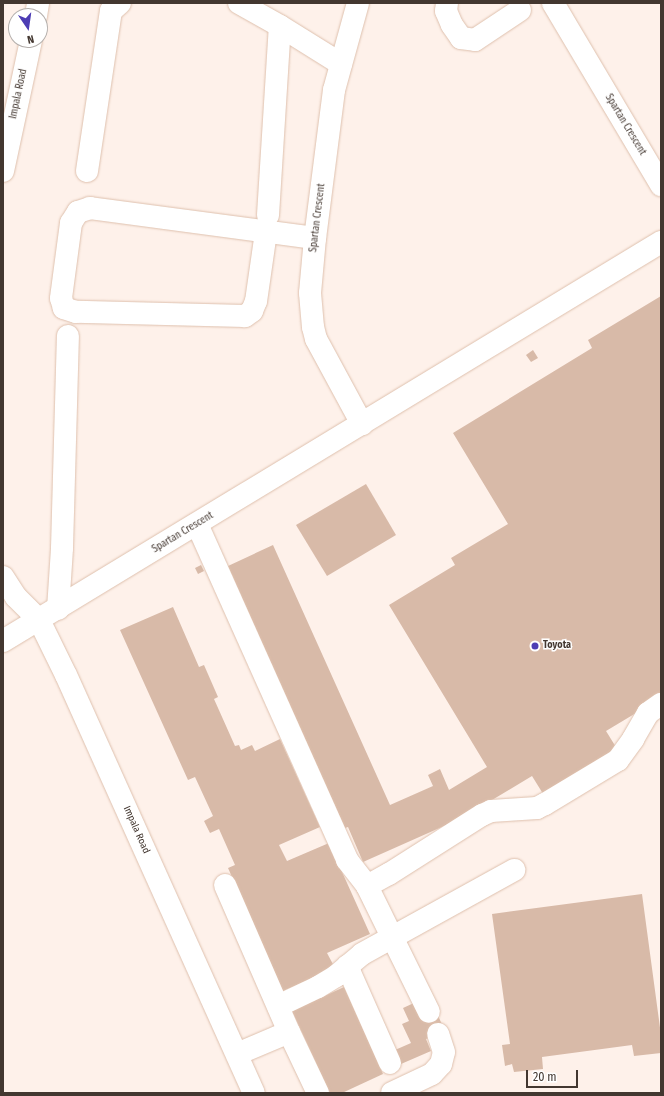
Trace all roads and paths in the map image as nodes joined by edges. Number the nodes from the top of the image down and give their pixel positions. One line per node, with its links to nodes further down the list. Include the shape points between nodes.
1 (120, 3): 11 (street, via 111,11)
2 (239, 3): 7 (street)
3 (358, 3): 9 (street, Spartan Crescent)
4 (447, 3): 6 (street, via 446,11 461,38 475,40)
5 (553, 3): 12 (street, Spartan Crescent)
6 (520, 10)
7 (280, 26): 9 (street); 13 (street)
8 (29, 48): 10 (street, Impala Road)
9 (341, 64): 14 (street, Spartan Crescent, via 334,90)
10 (3, 171)
11 (87, 171)
12 (661, 185)
13 (267, 224): 13 (street, via 90,208 78,212 71,222 61,298 64,308 76,312 245,316 252,311 256,301); 14 (street)
14 (315, 238): 17 (street, Spartan Crescent, via 310,293 314,333)
15 (661, 242): 17 (street, Spartan Crescent)
16 (68, 336): 20 (street)
17 (362, 424): 18 (street, Spartan Crescent)
18 (197, 524): 20 (street, Spartan Crescent); 26 (street, via 347,860)
19 (3, 577): 21 (street, Impala Road, via 16,597)
20 (58, 609): 21 (street, Spartan Crescent)
21 (39, 620): 22 (street, Spartan Crescent); 33 (street, Impala Road)
22 (3, 641)
23 (661, 704): 26 (street, via 648,713 618,760 537,808 491,811 482,815)
24 (514, 870): 27 (street)
25 (226, 885): 29 (street)
26 (367, 886): 27 (street)
27 (392, 938): 28 (street, via 362,954); 30 (street)
28 (347, 966): 29 (street, via 318,987); 34 (street)
29 (278, 1006): 31 (street)
30 (429, 1012)
31 (289, 1032): 33 (street); 36 (street)
32 (438, 1034): 37 (street, via 444,1052 441,1064 432,1074)
33 (237, 1054): 35 (street, Impala Road)
34 (390, 1063)
35 (254, 1093)
36 (318, 1093)
37 (392, 1093)

